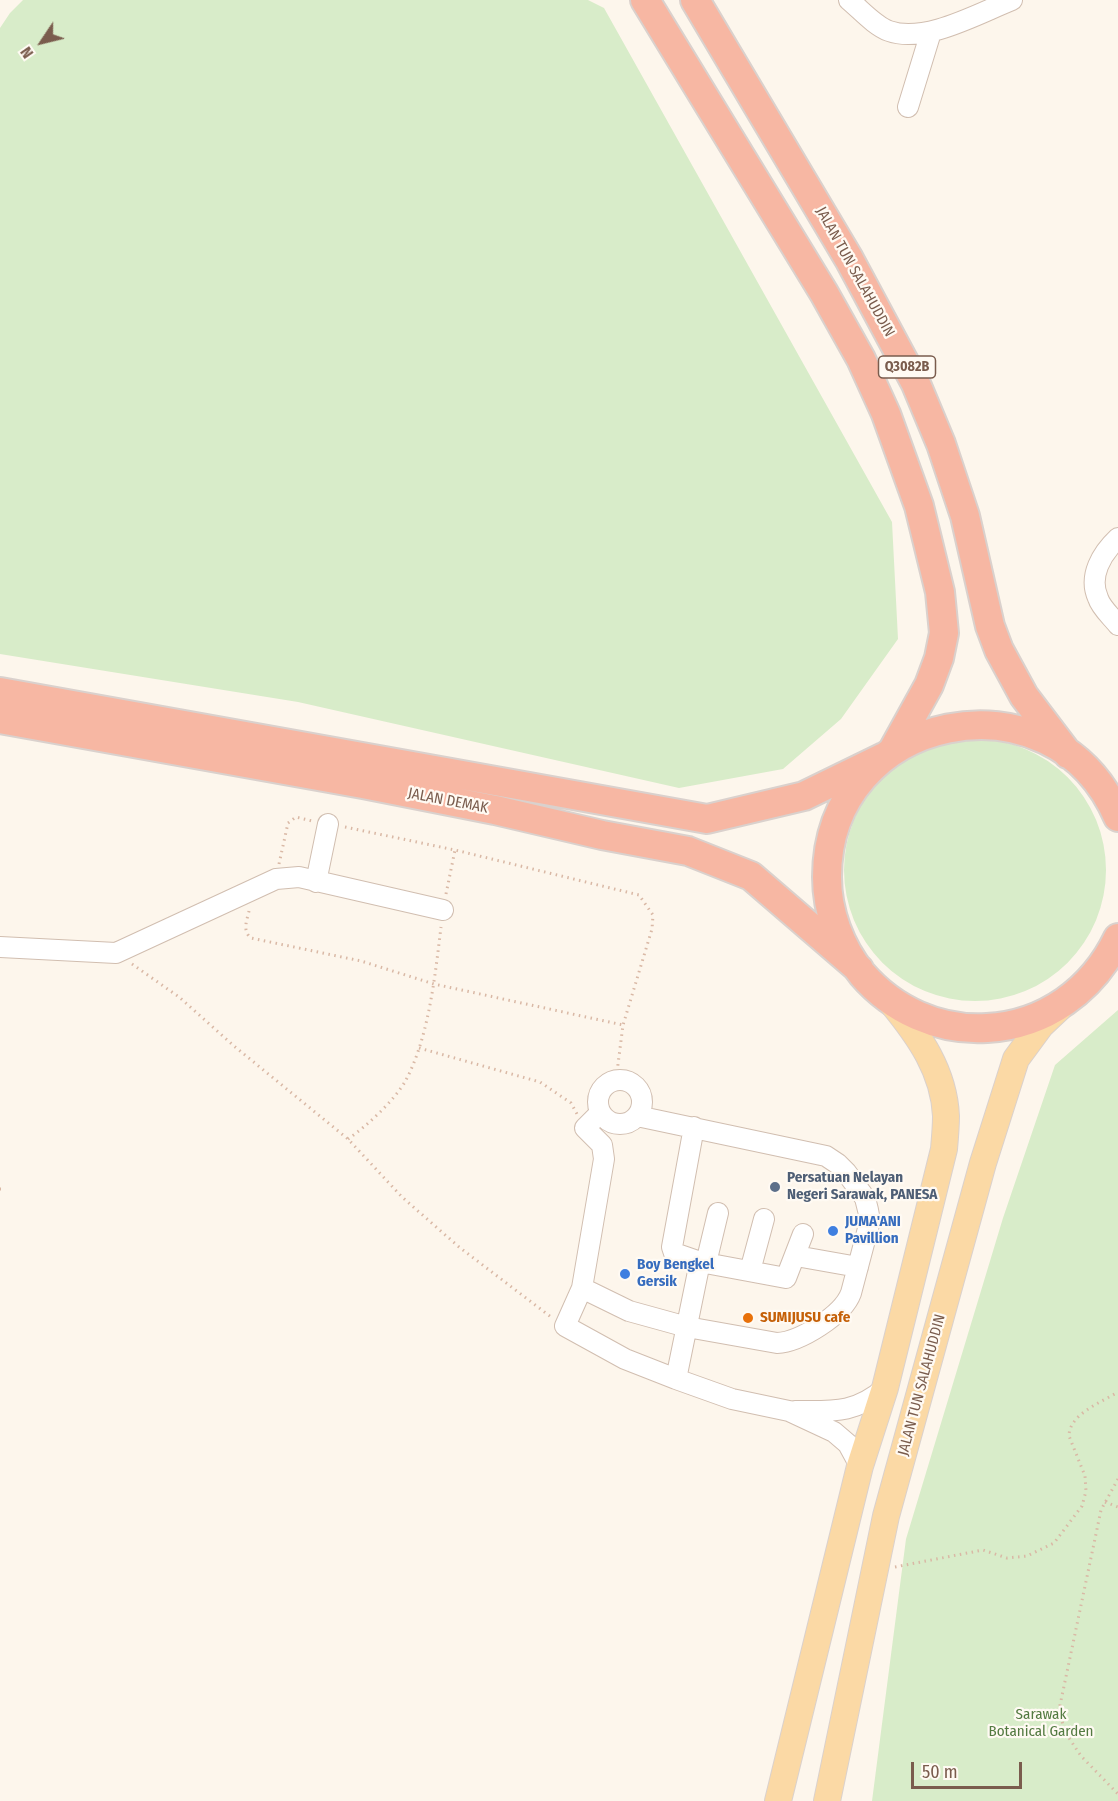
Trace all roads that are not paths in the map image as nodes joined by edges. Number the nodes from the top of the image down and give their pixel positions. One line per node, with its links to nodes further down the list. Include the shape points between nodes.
1 (645, 0): 11 (highway, via 861,359 886,414 919,506 940,592 944,633 929,685)
2 (695, 0): 12 (highway, JALAN TUN SALAHUDDIN / Q3082B, via 849,260 916,384 965,516 999,650 1024,696)
3 (849, 0): 5 (street, via 888,31)
4 (1012, 0): 5 (street)
5 (931, 32): 6 (street)
6 (908, 107)
7 (1118, 538): 8 (street, via 1107,548 1094,579 1098,599)
8 (1118, 625)
9 (0, 692): 11 (highway, JALAN DEMAK, via 707,819 804,796)
10 (0, 719): 22 (highway, JALAN DEMAK, via 451,801 688,851 752,876)
11 (888, 753): 12 (highway, JALAN DEMAK, via 935,730 981,724 1027,732); 22 (highway, via 846,802 833,832 828,858 832,916 844,947)
12 (1068, 754): 13 (highway)
13 (1095, 780): 14 (street); 15 (highway)
14 (1118, 807)
15 (1118, 817)
16 (328, 824): 17 (street)
17 (316, 882): 18 (street); 20 (street, via 276,879 116,953)
18 (443, 910)
19 (1118, 938): 23 (highway)
20 (0, 947)
21 (1118, 953): 23 (street)
22 (859, 969): 24 (highway)
23 (1084, 986): 24 (highway, via 1055,1008 1032,1019 983,1028 934,1022); 42 (main road, JALAN TUN SALAHUDDIN, via 1035,1032 1009,1076 890,1504)
24 (889, 999): 38 (main road, via 930,1057 942,1089 946,1115 944,1149)
25 (600, 1113): 26 (street, via 618,1124); 26 (street, via 599,1092 603,1086 623,1080 637,1087 642,1101); 35 (street, via 585,1128 602,1146 604,1159)
26 (637, 1116): 27 (street)
27 (694, 1127): 32 (street, via 672,1247 678,1255); 33 (street, via 826,1156 838,1164 865,1198 868,1210 870,1221)
28 (718, 1213): 32 (street)
29 (764, 1219): 34 (street)
30 (803, 1234): 31 (street)
31 (796, 1256): 33 (street); 34 (street, via 786,1278)
32 (703, 1263): 34 (street); 36 (street)
33 (858, 1267): 36 (street, via 843,1308 789,1342)
34 (750, 1271)
35 (582, 1288): 36 (street, via 629,1311); 37 (street, via 565,1326 625,1359)
36 (687, 1327): 37 (street)
37 (676, 1379): 39 (street, via 732,1399)
38 (885, 1388): 39 (street, via 856,1407); 40 (main road)
39 (789, 1411): 40 (street, via 834,1432 848,1444)
40 (860, 1466): 41 (main road)
41 (778, 1801)
42 (827, 1801)

